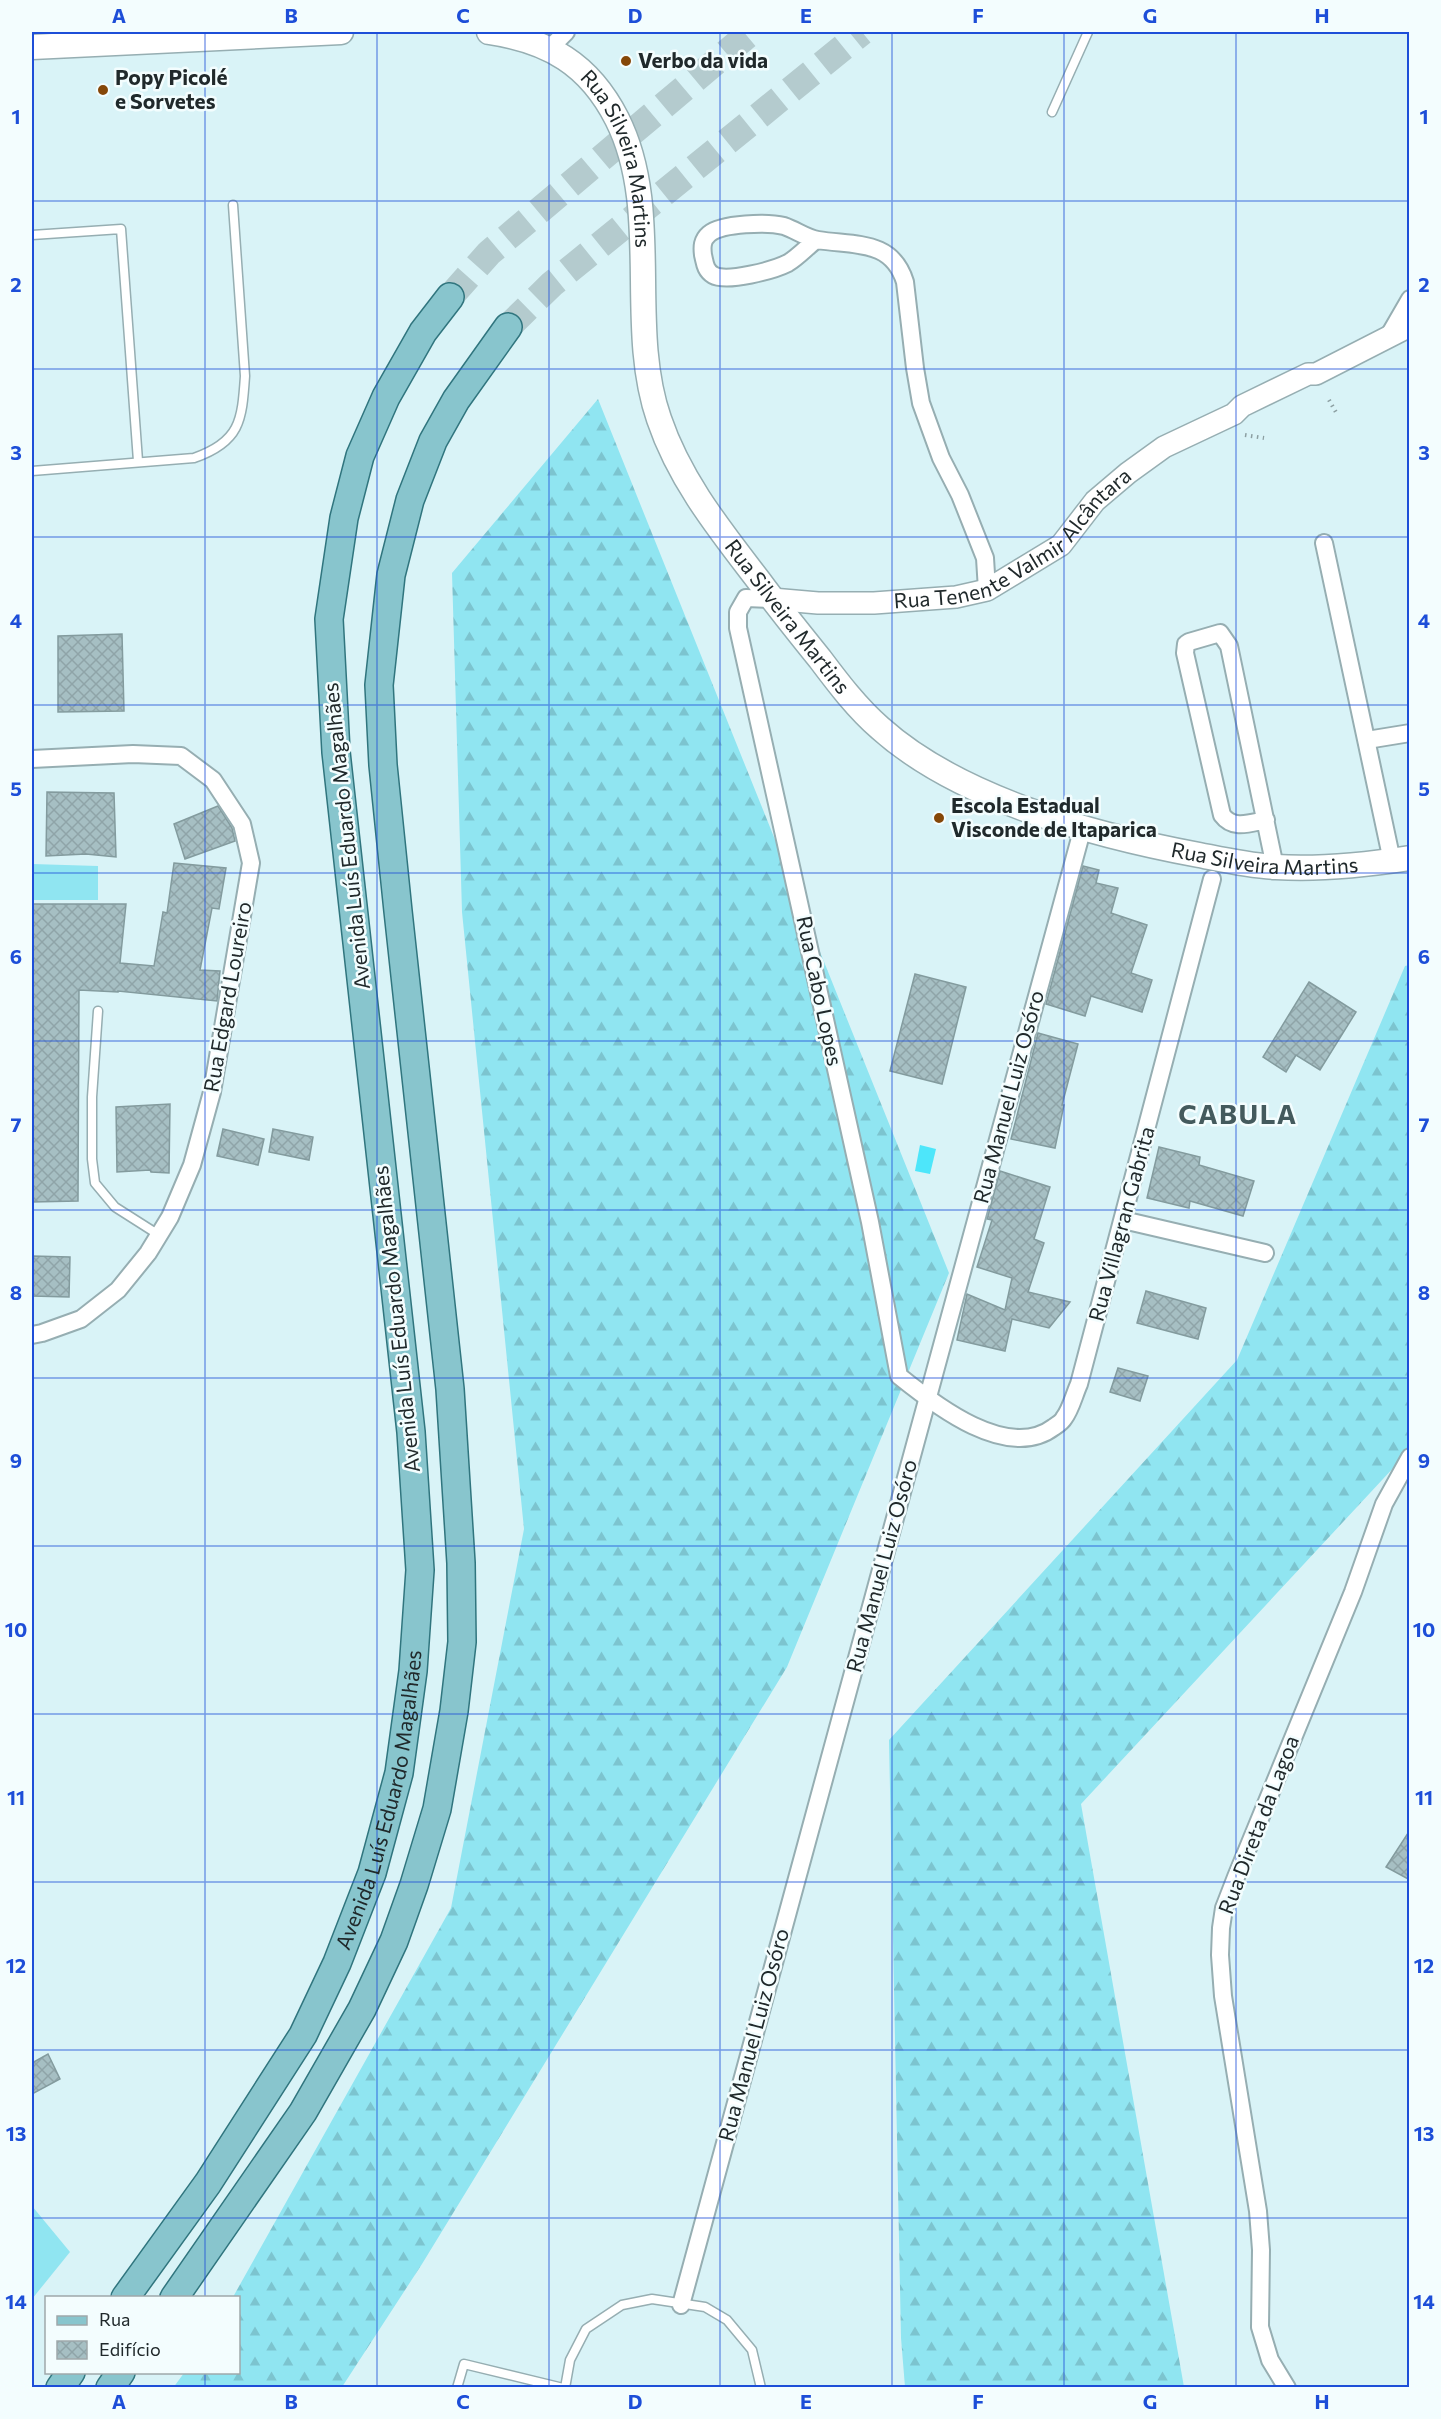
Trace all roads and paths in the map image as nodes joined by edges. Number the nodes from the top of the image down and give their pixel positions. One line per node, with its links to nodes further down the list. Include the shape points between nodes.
1 (341, 32): 4 (main road)
2 (489, 32): 5 (main road, Rua Silveira Martins)
3 (1088, 32): 7 (lane)
4 (301, 33): 6 (main road)
5 (558, 40): 24 (main road, Rua Silveira Martins, via 602,92 631,158 638,194 647,359 658,417 669,446 706,512)
6 (32, 46)
7 (1052, 112)
8 (233, 206): 20 (lane, via 244,376 237,426 227,442 194,458)
9 (32, 235): 20 (lane, via 121,229)
10 (816, 240): 10 (street, via 785,226 769,224 717,230 703,242 706,268 713,275 724,277 777,268); 23 (street, via 854,242 878,250 894,260 902,271 921,402 985,558)
11 (450, 297): 40 (main road, Avenida Luís Eduardo Magalhães, via 423,332 386,397 360,456 344,518 329,619 336,752 411,1432 419,1558 413,1671 399,1773 372,1873 337,1963 303,2035 208,2183)
12 (1410, 299): 15 (street)
13 (1410, 326): 15 (street, Rua Tenente Valmir Alcântara)
14 (508, 327): 41 (main road, Avenida Luís Eduardo Magalhães, via 456,400 410,500 392,574 379,685 383,765 450,1389 462,1642 454,1711 439,1798 414,1885 394,1941 362,2009 303,2112)
15 (1388, 337): 23 (street, Rua Tenente Valmir Alcântara, via 1316,374 1312,381 1164,447 1095,501 1060,545)
16 (1329, 400): 17 (path)
17 (1337, 414)
18 (1245, 435): 19 (path)
19 (1264, 438)
20 (138, 461): 21 (lane)
21 (32, 471)
22 (1324, 543): 26 (street)
23 (987, 590): 24 (street, Rua Tenente Valmir Alcântara, via 956,597 874,603)
24 (772, 599): 29 (main road, Rua Silveira Martins, via 850,697 880,728 921,759 1003,799); 38 (street, Rua Cabo Lopes, via 746,598 738,612 738,628 870,1222 899,1376)
25 (1410, 733): 26 (street)
26 (1367, 740): 30 (street)
27 (32, 759): 35 (street, Rua Edgard Loureiro, via 181,756 213,780 242,824 251,863 212,1092 192,1165)
28 (1266, 820): 28 (street, via 1228,642 1220,633 1189,642 1185,653 1222,815 1234,825); 31 (street)
29 (1083, 827): 31 (main road, Rua Silveira Martins, via 1168,849); 38 (street, Rua Manuel Luiz Osóro)
30 (1401, 859): 31 (main road, Rua Silveira Martins, via 1345,866)
31 (1275, 867)
32 (1212, 879): 34 (street, Rua Villagran Gabrita)
33 (98, 1011): 35 (lane, via 92,1117 95,1183 115,1208)
34 (1123, 1220): 36 (street); 38 (street, Rua Villagran Gabrita, via 1079,1384 1064,1419 1046,1433 1022,1440 991,1433)
35 (159, 1235): 37 (street, Rua Edgard Loureiro, via 118,1290 81,1319)
36 (1265, 1253)
37 (32, 1335)
38 (927, 1399): 42 (street, Rua Manuel Luiz Osóro)
39 (1410, 1457): 50 (street, Rua Direta da Lagoa, via 1384,1504 1353,1592 1224,1908 1221,1928 1223,1996 1258,2211 1260,2327 1270,2360)
40 (126, 2296)
41 (175, 2296)
42 (681, 2305): 48 (lane, via 652,2299 622,2305 586,2329 570,2360); 49 (lane, via 705,2307 727,2320 752,2350)
43 (69, 2374): 45 (main road)
44 (120, 2374): 46 (main road)
45 (60, 2388)
46 (110, 2388)
47 (457, 2388): 48 (lane, via 464,2364)
48 (564, 2388)
49 (761, 2388)
50 (1287, 2388)

